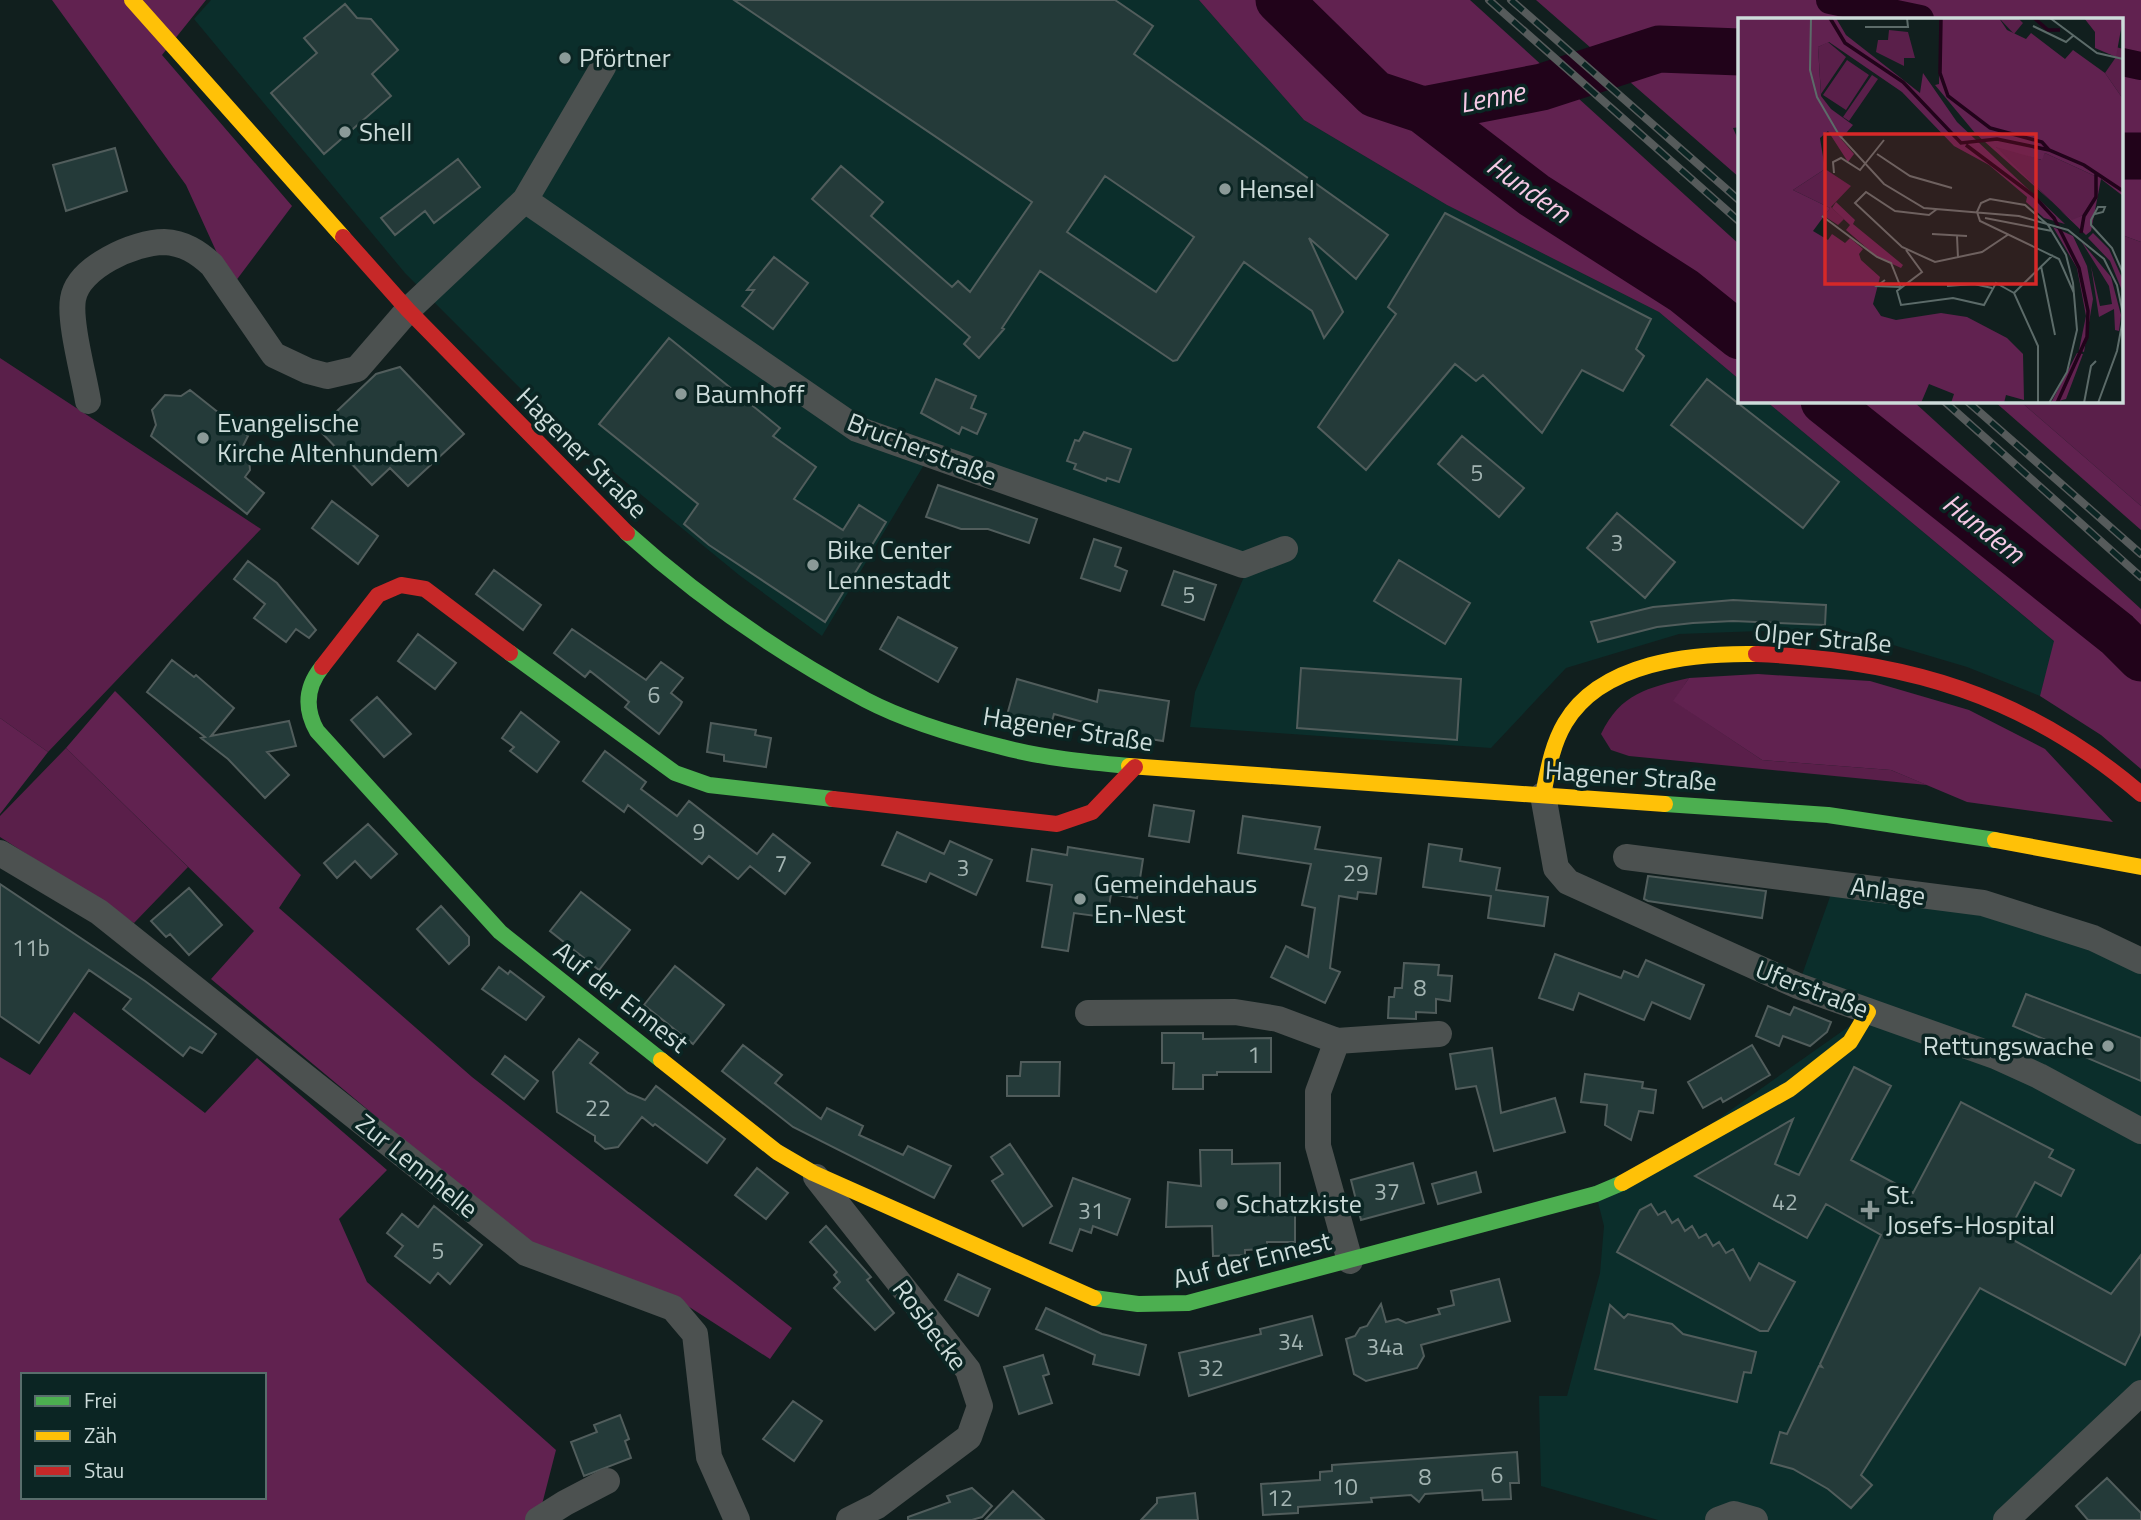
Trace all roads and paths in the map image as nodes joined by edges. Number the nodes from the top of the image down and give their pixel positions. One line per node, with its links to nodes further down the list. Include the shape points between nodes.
1 (132, 0): 4 (main road, Hagener Straße)
2 (603, 67): 3 (street)
3 (525, 200): 4 (street); 6 (street, Brucherstraße, via 857,429 1243,565)
4 (408, 310): 5 (street, via 357,369 327,376 308,372 274,355 199,253 163,242 144,246 91,269 76,288 73,309); 7 (main road, Hagener Straße, via 648,553 740,624 802,664 878,706 968,738 1069,760)
5 (88, 401)
6 (1285, 549)
7 (1135, 767): 9 (main road, Hagener Straße); 19 (main road, Auf der Ennest, via 1098,811 1082,820 1057,824 709,785 659,764 425,589 401,584 378,595 312,680 307,698 317,731 500,932 777,1152)
8 (2141, 794): 9 (main road, Olper Straße, via 2101,761 2031,718 1951,683 1912,671 1850,662 1723,654 1637,669 1586,697 1557,735)
9 (1544, 795): 12 (main road, Hagener Straße, via 1828,816 1968,835); 14 (street, Uferstraße, via 1556,868 1568,882 1773,975)
10 (0, 852): 24 (street, Zur Lennhelle, via 99,912 526,1253 673,1308 695,1334 709,1457)
11 (1626, 857): 13 (street, Anlage, via 1983,903 2093,938)
12 (2141, 867)
13 (2141, 961)
14 (1868, 1012): 18 (street, Uferstraße, via 1995,1056); 20 (main road, Auf der Ennest, via 1850,1042 1790,1089 1636,1177 1596,1194)
15 (1088, 1013): 17 (street, via 1235,1012 1278,1018)
16 (1439, 1034): 17 (street)
17 (1337, 1041): 20 (street, via 1318,1093 1318,1146)
18 (2141, 1132)
19 (813, 1173): 20 (main road, Auf der Ennest, via 1087,1296 1120,1305 1188,1303); 25 (street, Rosbecke, via 968,1370 980,1406 969,1437 877,1506)
20 (1350, 1261)
21 (2141, 1393): 28 (street)
22 (607, 1481): 23 (street)
23 (538, 1520)
24 (737, 1520)
25 (849, 1520)
26 (1718, 1520): 27 (street, via 1734,1514)
27 (1755, 1520)
28 (2006, 1520)

